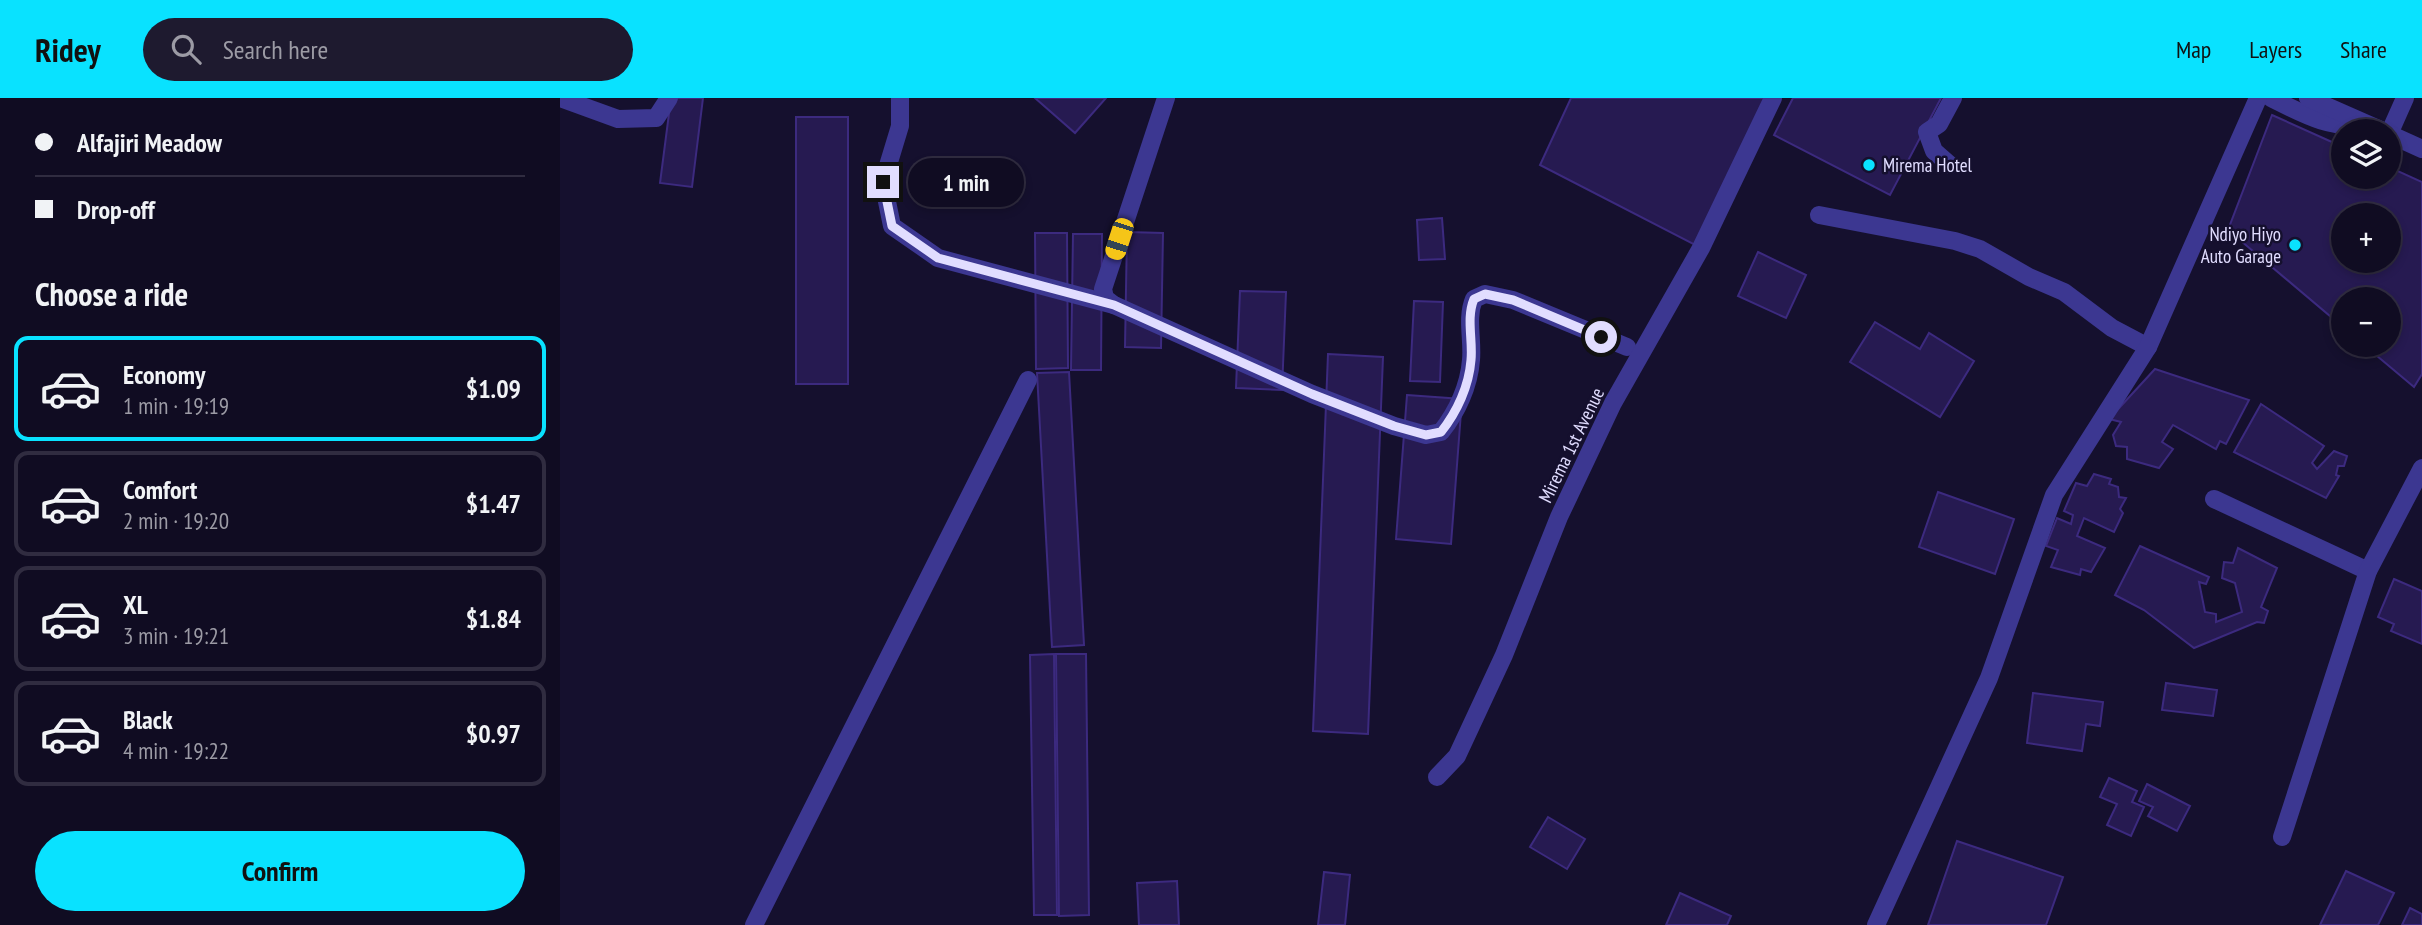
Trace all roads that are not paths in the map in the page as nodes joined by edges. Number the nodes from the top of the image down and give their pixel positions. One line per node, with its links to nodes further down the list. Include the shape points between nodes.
1 (670, 98): 10 (street, via 656,118 618,119)
2 (900, 98): 18 (street, via 900,126 883,182 892,226 938,258)
3 (1166, 98): 18 (street, via 1103,289)
4 (1773, 98): 25 (street, Mirema 1st Avenue, via 1701,248 1613,403 1457,756)
5 (1953, 98): 16 (street, via 1939,124 1927,132 1934,151)
6 (2258, 98): 20 (street)
7 (2272, 98): 13 (street, via 2317,121)
8 (2308, 98): 11 (street)
9 (2405, 98): 12 (street)
10 (560, 99)
11 (2355, 119)
12 (2396, 119)
13 (2331, 122)
14 (2401, 139): 15 (street)
15 (2422, 149)
16 (1950, 165)
17 (1819, 215): 20 (street, via 1980,248 2064,292 2112,328)
18 (1114, 305): 19 (street, via 1312,394 1426,435 1441,432 1454,415 1471,360 1471,307 1474,299 1485,294 1513,300)
19 (1627, 347)
20 (2148, 347): 28 (street, via 2054,495 1989,678)
21 (1027, 380): 27 (street)
22 (2422, 468): 24 (street)
23 (2214, 499): 24 (street)
24 (2368, 571): 26 (street)
25 (1437, 777)
26 (2282, 836)
27 (754, 925)
28 (1876, 925)

